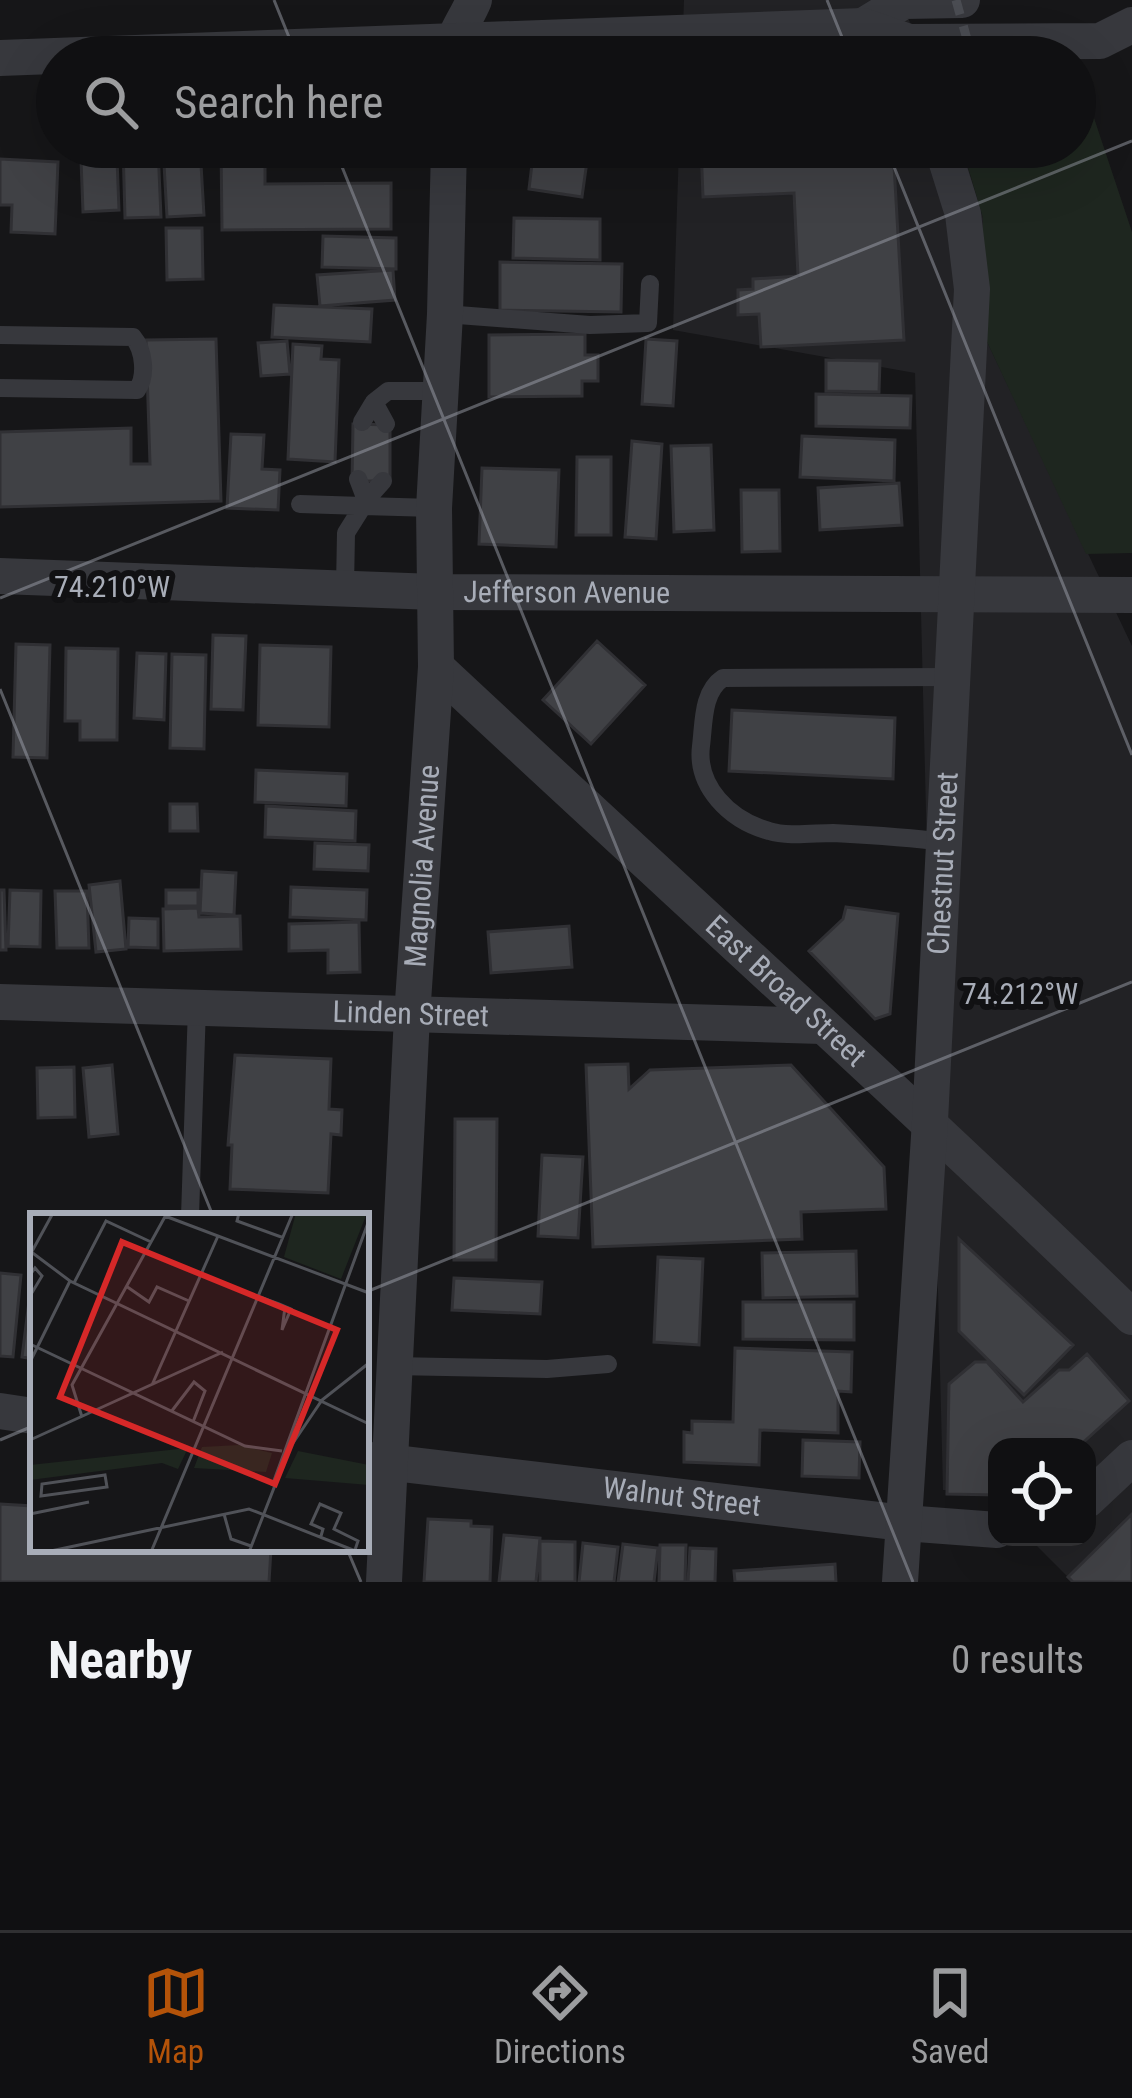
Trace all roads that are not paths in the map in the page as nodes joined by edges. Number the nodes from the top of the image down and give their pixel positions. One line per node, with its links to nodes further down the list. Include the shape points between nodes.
1 (474, 0): 9 (street)
2 (894, 0): 5 (street)
3 (962, 0): 5 (street)
4 (1109, 0): 6 (street)
5 (904, 1): 8 (street)
6 (1132, 8)
7 (1132, 25): 12 (street)
8 (863, 26): 10 (street); 11 (street)
9 (458, 36)
10 (684, 36)
11 (883, 36)
12 (1096, 41)
13 (36, 57): 14 (street)
14 (0, 58)
15 (448, 168): 18 (street, Magnolia Avenue)
16 (949, 168): 33 (street, Chestnut Street, via 972,289)
17 (650, 284): 18 (lane, via 648,322)
18 (445, 314): 21 (street, Magnolia Avenue)
19 (0, 335): 20 (lane, via 133,337 142,381 137,391)
20 (0, 388)
21 (440, 391): 22 (lane, via 388,391); 29 (street, Magnolia Avenue)
22 (374, 403): 23 (lane); 24 (lane)
23 (362, 422)
24 (386, 424)
25 (358, 479): 27 (lane)
26 (383, 481): 27 (lane)
27 (364, 503): 28 (lane); 29 (lane); 31 (lane, via 346,533)
28 (300, 504)
29 (434, 508): 32 (street, Magnolia Avenue)
30 (0, 575): 31 (street, Jefferson Avenue)
31 (345, 587): 32 (street, Jefferson Avenue)
32 (435, 592): 33 (street, Jefferson Avenue); 35 (street, Magnolia Avenue)
33 (957, 593): 34 (street, Jefferson Avenue); 36 (street, Chestnut Street)
34 (1132, 595)
35 (436, 667): 40 (street, Magnolia Avenue); 41 (street, East Broad Street)
36 (952, 677): 37 (street, Chestnut Street); 37 (lane, via 723,678 707,701 698,769 730,811 770,832)
37 (944, 842): 42 (street, Chestnut Street)
38 (0, 1002): 39 (street, Linden Street)
39 (197, 1007): 40 (street, Linden Street); 43 (lane)
40 (412, 1016): 41 (street, Linden Street); 46 (street, Magnolia Avenue)
41 (822, 1026): 42 (street, East Broad Street)
42 (930, 1121): 44 (street, East Broad Street); 52 (street, Chestnut Street)
43 (190, 1213)
44 (1132, 1317)
45 (608, 1364): 46 (lane)
46 (393, 1366): 50 (street, Magnolia Avenue)
47 (0, 1411): 48 (street)
48 (30, 1416)
49 (1132, 1458): 51 (street)
50 (377, 1461): 52 (street, Walnut Street); 54 (street, Magnolia Avenue)
51 (1096, 1492)
52 (904, 1523): 53 (street, Walnut Street); 55 (street, Chestnut Street)
53 (988, 1529)
54 (384, 1582)
55 (900, 1582)

